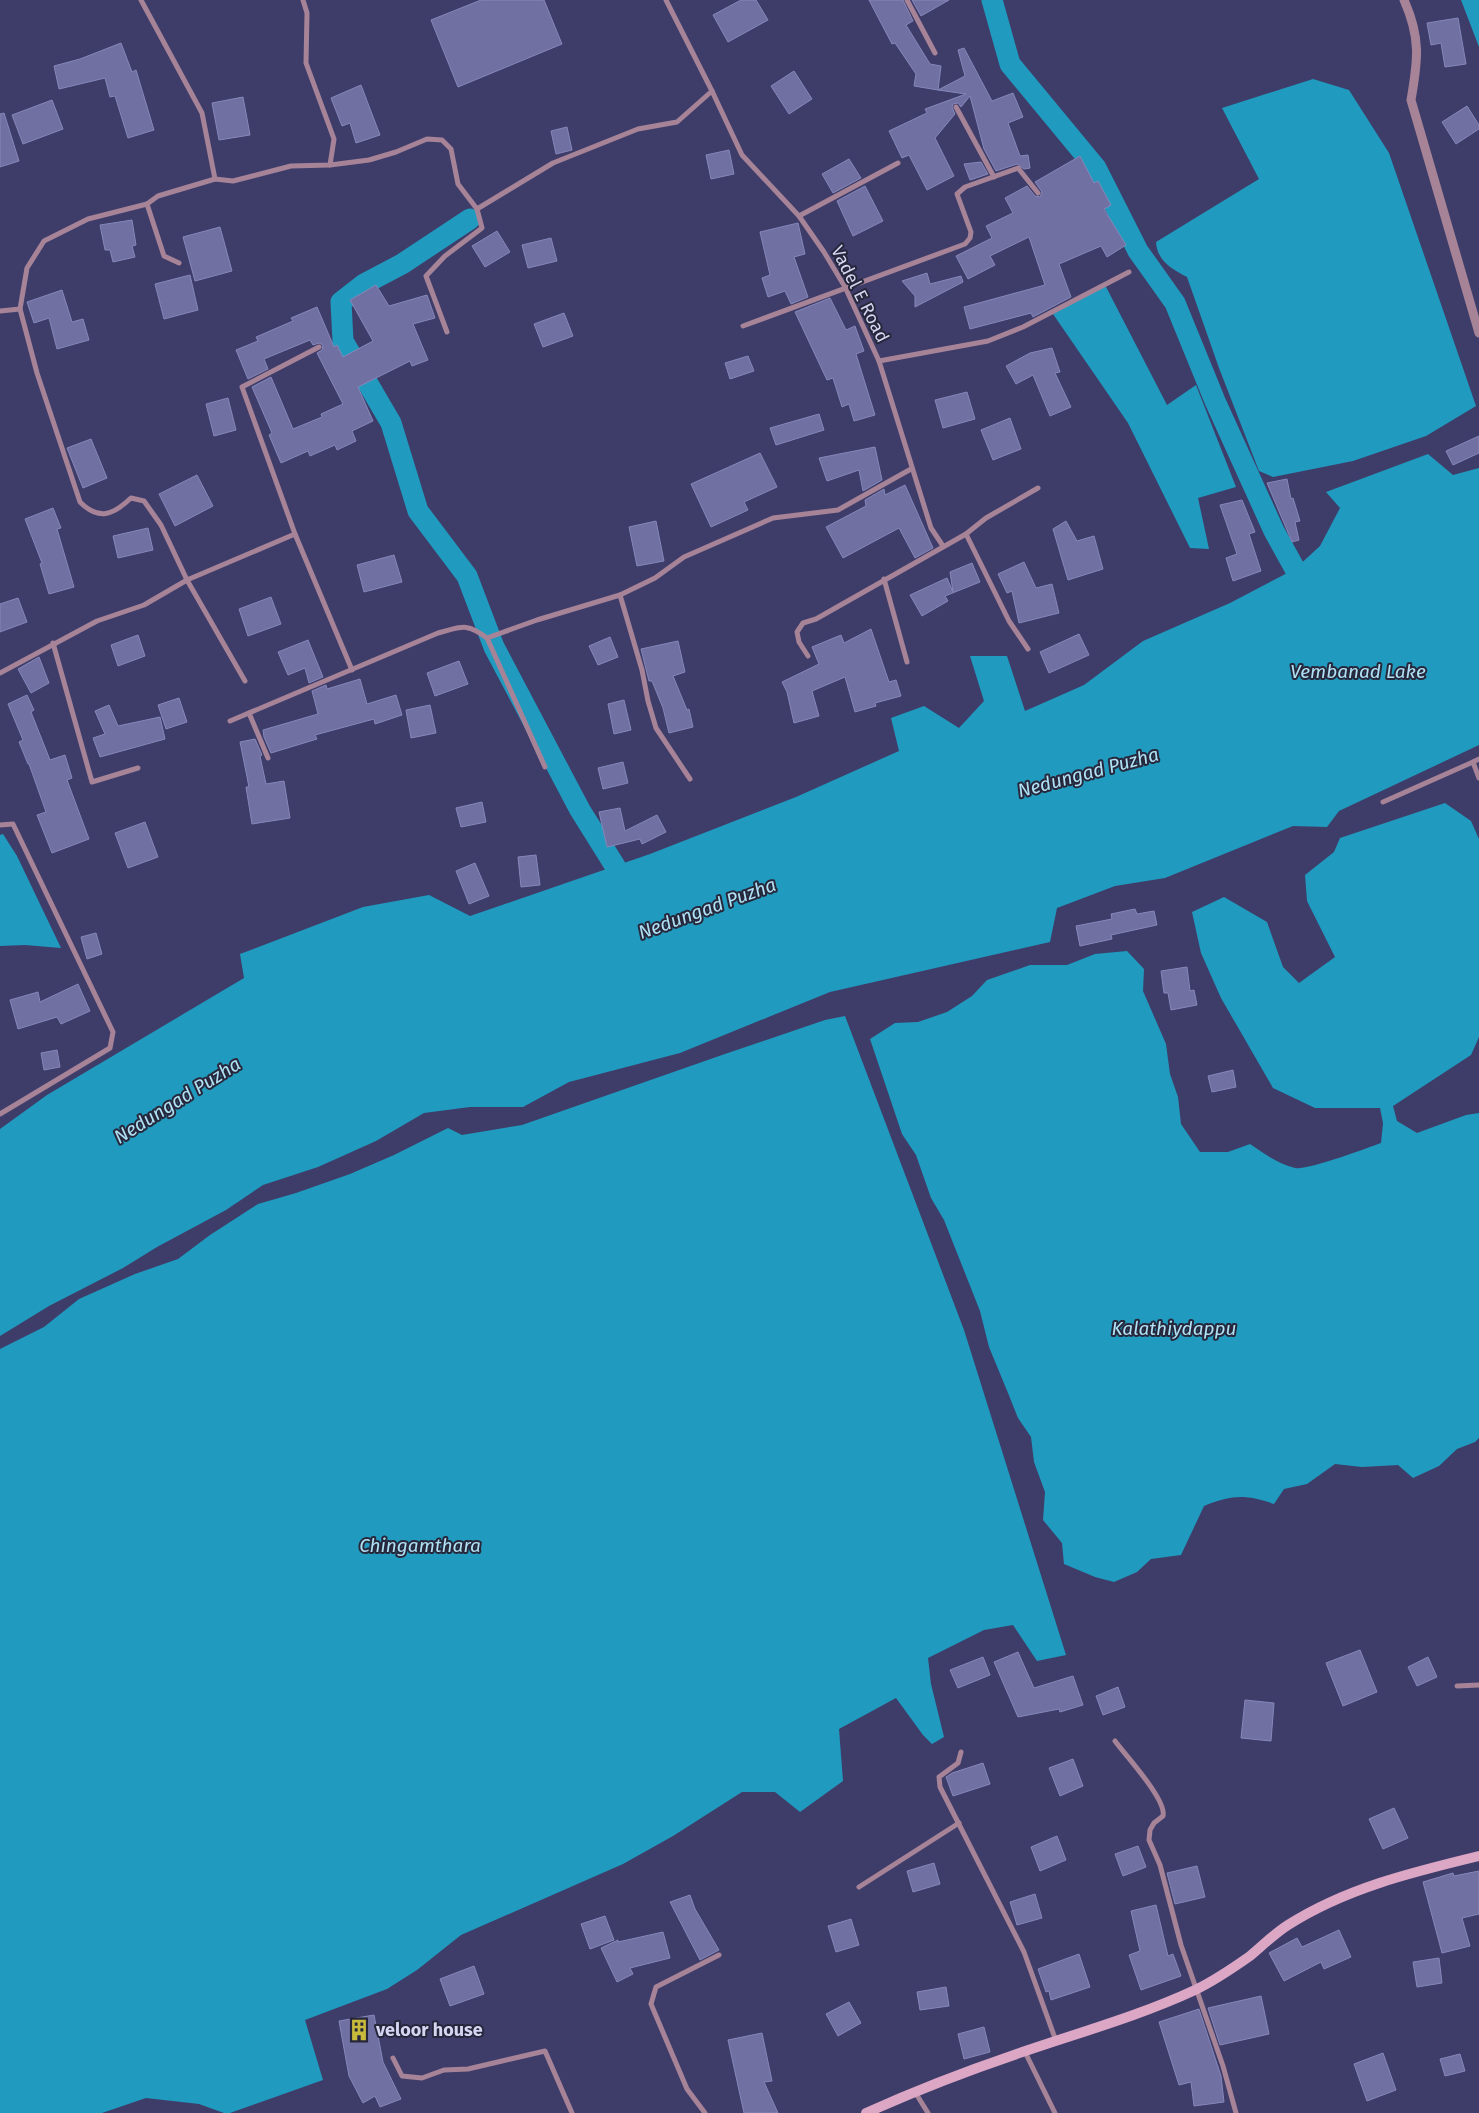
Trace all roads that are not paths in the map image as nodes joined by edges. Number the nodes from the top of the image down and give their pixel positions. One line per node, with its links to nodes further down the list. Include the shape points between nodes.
1 (141, 0): 12 (street, via 202,113)
2 (302, 0): 10 (street, via 307,13 306,62 334,139)
3 (666, 0): 7 (street, Vadel E Road)
4 (907, 0): 6 (street)
5 (1404, 0): 24 (street, via 1412,22 1418,60 1411,100)
6 (935, 53)
7 (712, 91): 15 (street, via 677,122 638,128 554,163); 16 (street, Vadel E Road, via 742,155)
8 (956, 107): 11 (street)
9 (898, 163): 16 (street)
10 (330, 165): 12 (street, via 291,166 233,181); 15 (street, via 369,160 427,139 442,140 451,150 458,184)
11 (994, 177): 13 (street, via 1018,168); 19 (street, via 965,187 958,194 971,232 965,244)
12 (216, 179): 14 (street, via 158,196)
13 (1038, 193)
14 (148, 204): 17 (street, via 164,256); 20 (street, via 88,219 44,241 27,268)
15 (477, 209): 23 (street, via 482,228 445,256 426,276)
16 (799, 216): 19 (street, Vadel E Road)
17 (179, 263)
18 (1129, 272): 26 (street, via 1023,327 988,341)
19 (845, 287): 22 (street); 26 (street, Vadel E Road)
20 (20, 309): 21 (street); 33 (street, via 37,373 80,502 98,515 119,510 131,498 144,500 161,526)
21 (0, 311)
22 (742, 326)
23 (447, 332)
24 (1479, 333)
25 (319, 347): 29 (street, via 242,387)
26 (879, 361): 27 (street, Vadel E Road)
27 (912, 469): 31 (street, Vadel E Road, via 931,528); 34 (street, via 838,510 773,518 714,543 684,557 655,578)
28 (1038, 488): 30 (street, via 986,518)
29 (295, 534): 33 (street); 40 (street)
30 (966, 534): 31 (street); 37 (street, via 1009,621)
31 (943, 546): 32 (street)
32 (884, 579): 38 (street, via 816,619 803,623 797,632); 39 (street)
33 (187, 580): 36 (street, via 144,605 97,621); 42 (street)
34 (620, 596): 35 (street); 51 (street, via 656,728)
35 (487, 638): 40 (street, via 472,627 463,626 438,633); 48 (street)
36 (53, 643): 41 (street); 49 (street, via 92,782)
37 (1028, 649)
38 (808, 656)
39 (907, 662)
40 (352, 670): 43 (street)
41 (0, 673)
42 (245, 681)
43 (250, 713): 44 (street); 45 (street)
44 (230, 721)
45 (268, 758)
46 (1479, 759): 47 (street)
47 (1473, 762): 50 (street); 52 (street)
48 (544, 767)
49 (138, 768)
50 (1479, 778)
51 (690, 779)
52 (1383, 802)
53 (0, 825): 54 (street, via 13,824 112,1032 110,1048)
54 (0, 1114)
55 (1479, 1685): 56 (street)
56 (1457, 1686)
57 (1115, 1741): 63 (street, via 1164,1810 1163,1816 1150,1830 1149,1840 1160,1866)
58 (961, 1752): 59 (street, via 958,1763 939,1776 940,1788)
59 (959, 1823): 61 (street); 64 (street, via 1024,1952)
60 (1479, 1856): 63 (main road, via 1369,1886 1331,1902 1288,1925)
61 (859, 1887)
62 (719, 1955): 69 (street, via 656,1987 651,2004 687,2088)
63 (1196, 1990): 64 (main road); 73 (street)
64 (1056, 2041): 65 (main road)
65 (1025, 2051): 67 (main road); 72 (street)
66 (393, 2058): 68 (street, via 402,2076 422,2078 444,2070 468,2069 545,2050)
67 (915, 2091): 70 (main road); 71 (street)
68 (572, 2113)
69 (705, 2113)
70 (866, 2113)
71 (928, 2113)
72 (1055, 2113)
73 (1236, 2113)

